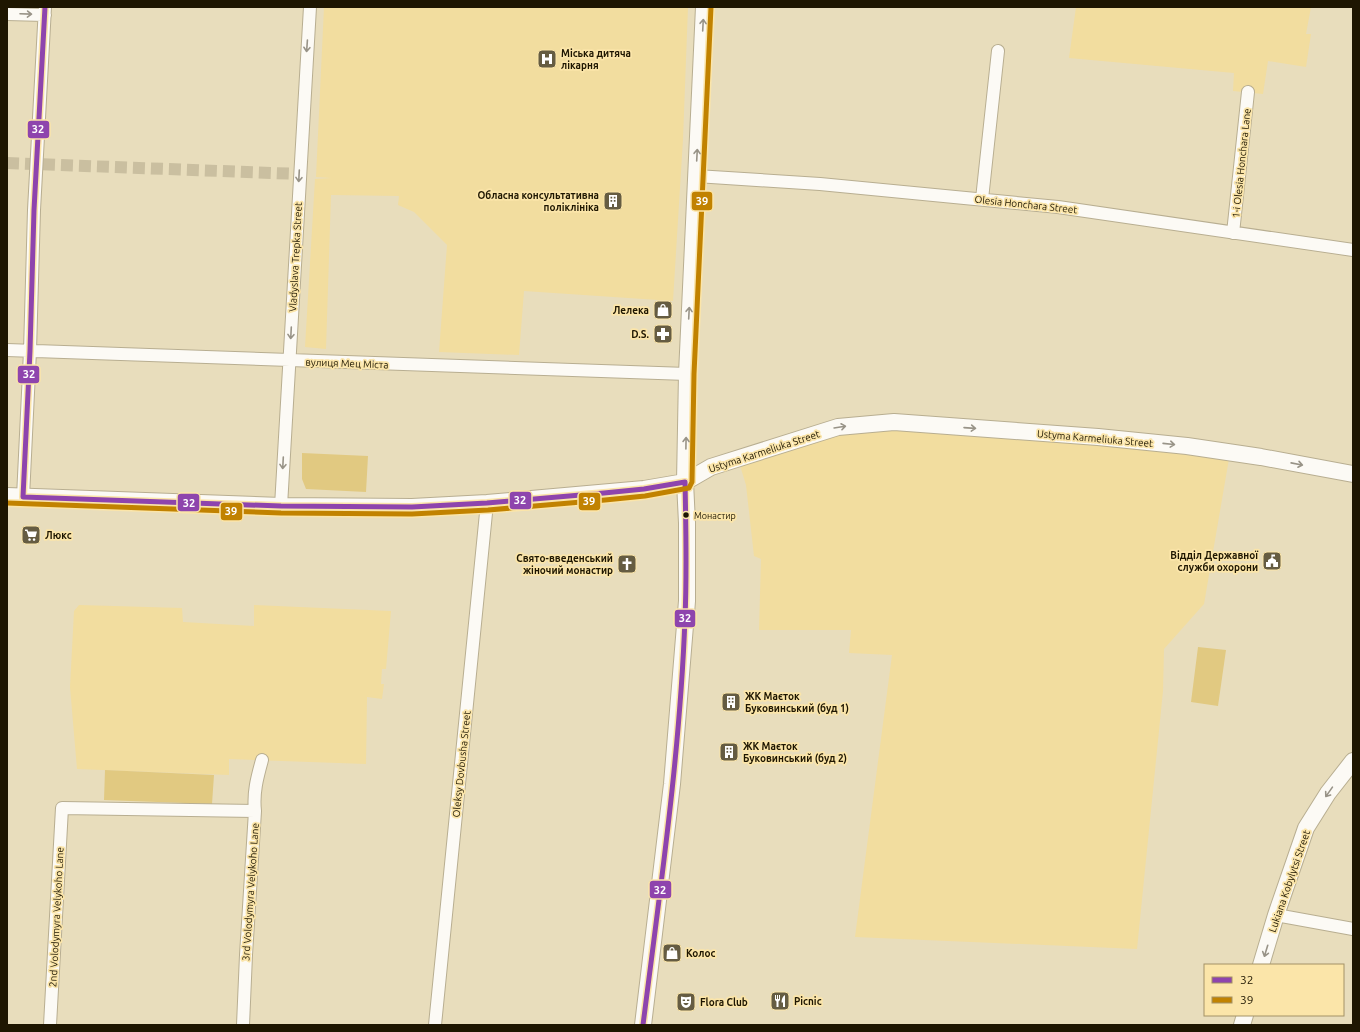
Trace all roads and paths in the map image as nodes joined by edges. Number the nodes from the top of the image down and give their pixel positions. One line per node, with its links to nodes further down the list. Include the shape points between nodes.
1 (310, 7): 13 (street, Vladyslava Trepka Street, one-way to 13)
2 (704, 7): 7 (street, one-way to 2)
3 (45, 11): 4 (street, one-way to 3); 12 (street, via 34,210)
4 (7, 14)
5 (998, 50): 8 (street)
6 (1248, 92): 9 (street, 1-i Olesia Honchara Lane)
7 (696, 176): 8 (street, Olesia Honchara Street); 14 (street, one-way to 7)
8 (982, 198): 9 (street, Olesia Honchara Street, via 1058,206)
9 (1233, 233): 10 (street, Olesia Honchara Street)
10 (1353, 250)
11 (7, 350): 12 (street, вулиця Мец Міста)
12 (30, 351): 13 (street, вулиця Мец Міста); 17 (street)
13 (290, 361): 14 (street, вулиця Мец Міста); 19 (street, Vladyslava Trepka Street, one-way to 19)
14 (686, 374): 16 (street, one-way to 14)
15 (1353, 474): 16 (street, Ustyma Karmeliuka Street, one-way to 15, via 711,467 838,427 894,422 1187,446)
16 (685, 482): 18 (street, Ustyma Karmeliuka Street, via 644,489); 29 (street, via 687,601 683,659 672,784)
17 (15, 497): 19 (street, Ustyma Karmeliuka Street)
18 (487, 503): 19 (street, Ustyma Karmeliuka Street, via 412,507); 28 (street, Oleksy Dovbusha Street)
19 (281, 506)
20 (262, 760): 22 (street, 3rd Volodymyra Velykoho Lane, via 256,779)
21 (1353, 761): 23 (street, Lukiana Kobylytsi Street, one-way to 23, via 1328,793 1306,828)
22 (255, 811): 26 (street, 2nd Volodymyra Velykoho Lane, via 62,808); 27 (street, 3rd Volodymyra Velykoho Lane)
23 (1276, 915): 24 (street); 25 (street, Lukiana Kobylytsi Street, one-way to 25)
24 (1353, 929)
25 (1261, 964)
26 (50, 1025)
27 (243, 1025)
28 (435, 1025)
29 (643, 1025)

